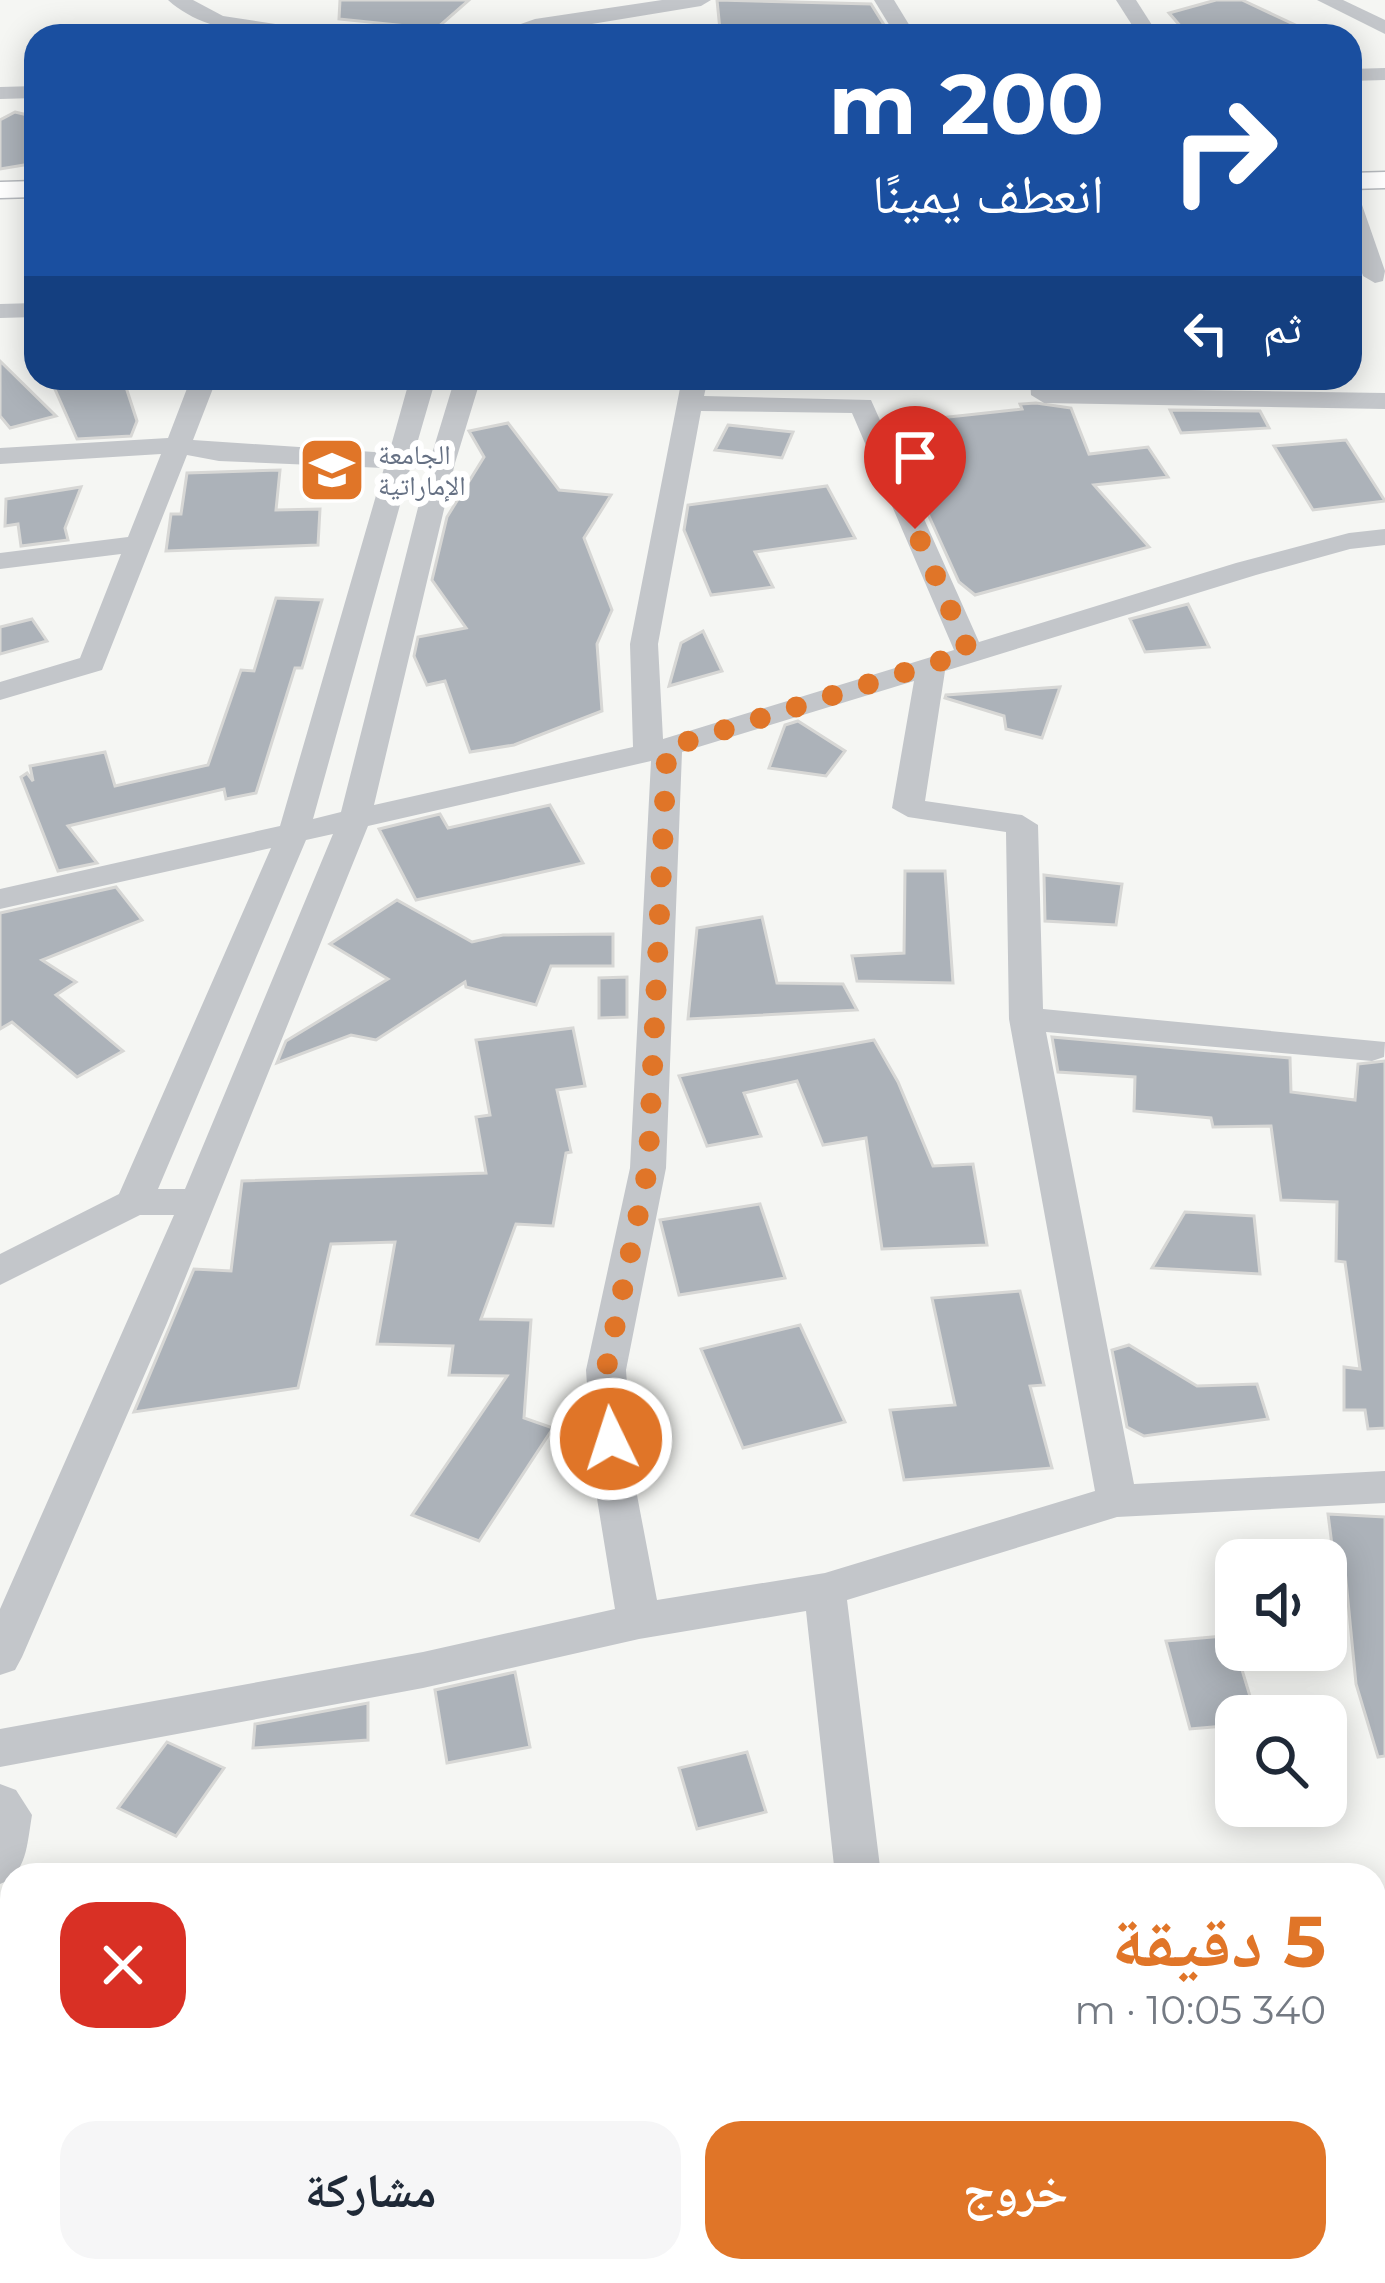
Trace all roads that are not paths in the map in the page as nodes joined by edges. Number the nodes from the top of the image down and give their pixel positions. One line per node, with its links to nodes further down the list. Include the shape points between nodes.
1 (178, 0): 4 (street)
2 (1327, 0): 6 (street)
3 (692, 8): 5 (street)
4 (237, 24)
5 (552, 24)
6 (1385, 28)
7 (1362, 246): 8 (street)
8 (1370, 276)
9 (199, 390): 15 (street)
10 (420, 390): 17 (street)
11 (464, 390): 18 (street)
12 (1043, 390): 14 (street)
13 (693, 391): 22 (street, via 862,405); 25 (street, via 644,644)
14 (1385, 401)
15 (177, 445): 16 (street); 17 (street); 20 (street)
16 (0, 456)
17 (402, 461): 18 (street); 27 (street)
18 (442, 463): 26 (street)
19 (1385, 537): 22 (street, via 1246,568)
20 (137, 544): 21 (street); 24 (street, via 92,664)
21 (0, 561)
22 (969, 652): 23 (street)
23 (931, 664): 25 (street); 29 (street, via 908,808 1022,825)
24 (0, 692)
25 (658, 750): 26 (street); 37 (street, via 648,1168 606,1370)
26 (356, 816): 27 (street); 32 (street)
27 (295, 831): 28 (street); 31 (street)
28 (0, 899)
29 (1026, 1019): 30 (street); 35 (street)
30 (1372, 1049)
31 (134, 1202): 32 (street); 33 (street)
32 (194, 1202): 38 (street)
33 (0, 1271)
34 (1385, 1487): 35 (street)
35 (1117, 1501): 36 (street)
36 (826, 1590): 37 (street); 42 (street)
37 (639, 1621): 39 (street)
38 (0, 1657)
39 (0, 1748)
40 (0, 1804): 41 (street, via 9,1815)
41 (0, 1863)
42 (857, 1863)

